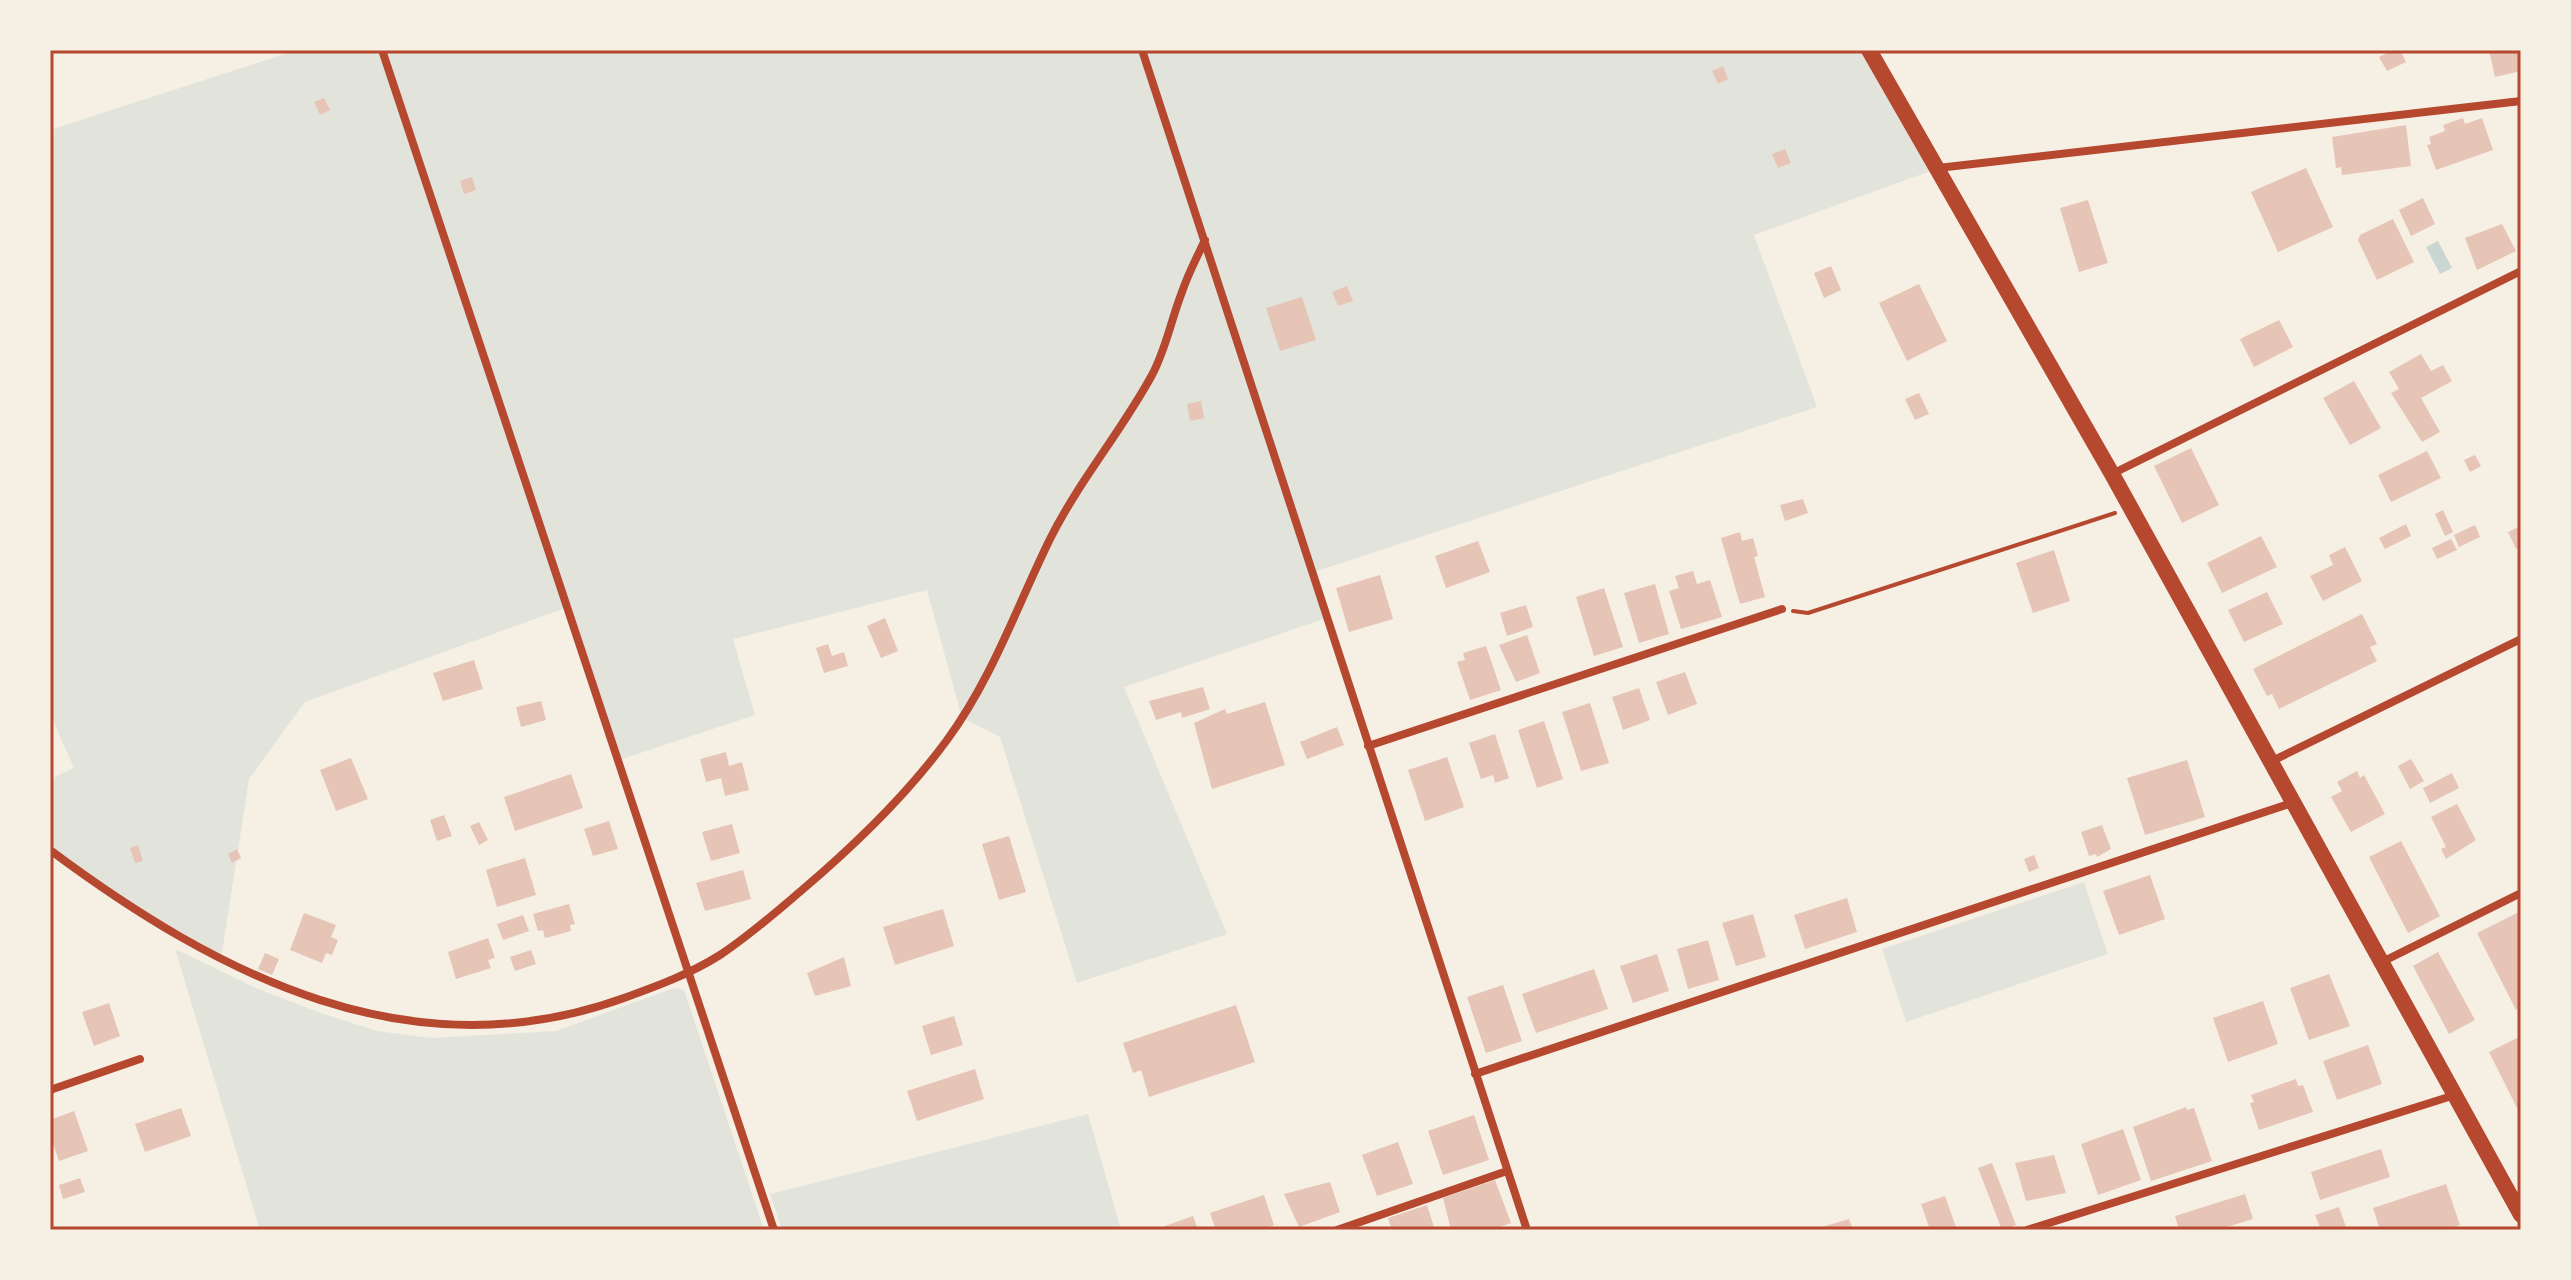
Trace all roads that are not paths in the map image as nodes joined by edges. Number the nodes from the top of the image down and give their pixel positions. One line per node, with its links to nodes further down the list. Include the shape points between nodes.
1 (382, 50): 17 (street)
2 (1142, 50): 6 (street)
3 (1869, 50): 5 (main road)
4 (2521, 101): 5 (street)
5 (1936, 169): 8 (main road)
6 (1205, 240): 11 (street); 17 (street, via 1154,371 1060,519 979,690 946,743 830,866 741,940)
7 (2521, 271): 8 (street)
8 (2112, 474): 12 (main road)
9 (1782, 609): 11 (street)
10 (2521, 639): 12 (street)
11 (1368, 746): 19 (street)
12 (2269, 762): 13 (main road)
13 (2292, 803): 16 (main road); 19 (street)
14 (50, 850): 17 (street, via 137,912 211,954 292,990 390,1020 440,1025 545,1019 603,1005)
15 (2521, 893): 16 (street)
16 (2380, 963): 21 (main road)
17 (690, 972): 25 (street)
18 (140, 1059): 20 (street)
19 (1475, 1074): 22 (street)
20 (50, 1090)
21 (2456, 1095): 23 (main road); 28 (street)
22 (1507, 1171): 26 (street); 27 (street)
23 (2516, 1190): 24 (main road)
24 (2521, 1215)
25 (774, 1230)
26 (1337, 1230)
27 (1527, 1230)
28 (2027, 1230)

